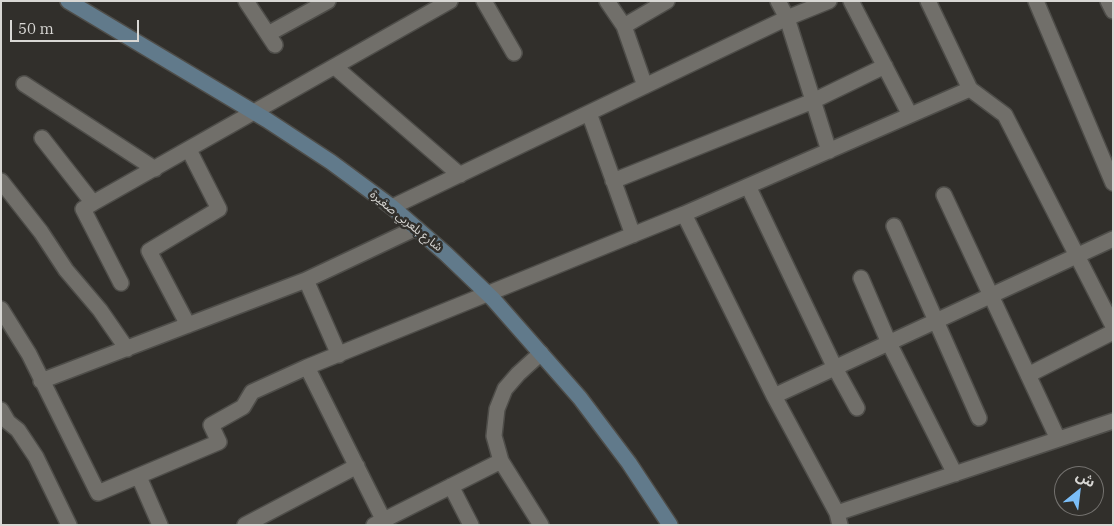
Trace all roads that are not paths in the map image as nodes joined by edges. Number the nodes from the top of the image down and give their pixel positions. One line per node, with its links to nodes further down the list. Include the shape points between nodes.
1 (68, 1): 24 (main road, شارع بلعربي صغيرة)
2 (246, 1): 3 (street, via 272,39)
3 (328, 1)
4 (450, 1): 19 (street)
5 (484, 1): 17 (street)
6 (607, 1): 16 (street)
7 (667, 1): 16 (street)
8 (778, 1): 15 (street)
9 (829, 1): 15 (street)
10 (851, 1): 18 (street)
11 (928, 1): 22 (street)
12 (1036, 1): 34 (street)
13 (1108, 1): 14 (street)
14 (1113, 12)
15 (787, 18): 21 (street); 23 (street)
16 (624, 26): 21 (street)
17 (514, 53)
18 (884, 66): 23 (street); 26 (street)
19 (336, 67): 24 (street); 31 (street)
20 (24, 84): 30 (street)
21 (645, 86): 25 (street)
22 (970, 89): 26 (street); 44 (street, via 1005,115)
23 (813, 101): 29 (street); 33 (street)
24 (255, 113): 28 (street); 38 (main road, شارع بلعربي صغيرة, via 331,162)
25 (589, 113): 31 (street); 33 (street)
26 (910, 115): 29 (street)
27 (42, 138): 37 (street)
28 (189, 150): 30 (street); 52 (street, via 219,210 149,251)
29 (829, 150): 35 (street)
30 (155, 169): 37 (street)
31 (460, 175): 38 (street)
32 (1, 181): 56 (street)
33 (613, 181): 42 (street)
34 (1113, 183)
35 (748, 186): 39 (street); 60 (street)
36 (944, 195): 49 (street)
37 (92, 203): 47 (street, via 83,209)
38 (392, 207): 41 (main road, شارع بلعربي صغيرة)
39 (684, 214): 42 (street); 63 (street)
40 (894, 226): 51 (street)
41 (416, 228): 46 (street); 48 (main road, شارع بلعربي صغيرة)
42 (633, 235): 48 (street)
43 (1113, 239): 44 (street)
44 (1076, 256): 49 (street); 53 (street)
45 (860, 278): 55 (street)
46 (306, 280): 52 (street); 58 (street)
47 (121, 283)
48 (487, 294): 57 (main road, شارع بلعربي صغيرة); 58 (street)
49 (990, 296): 51 (street); 61 (street)
50 (1, 309): 62 (street, via 29,354)
51 (938, 320): 55 (street); 66 (street)
52 (188, 325): 56 (street)
53 (1113, 326)
54 (1113, 332): 61 (street)
55 (889, 343): 60 (street); 71 (street)
56 (127, 349): 62 (street)
57 (541, 353): 69 (street, via 505,389 497,409 494,436); 81 (main road, شارع بلعربي صغيرة, via 580,398)
58 (339, 354): 59 (street)
59 (307, 367): 70 (street); 72 (street, via 252,392 243,407 211,426 219,442)
60 (835, 368): 63 (street); 64 (street)
61 (1028, 374): 68 (street)
62 (41, 381): 72 (street, via 98,493)
63 (774, 396): 74 (street)
64 (857, 408)
65 (1, 410): 76 (street, via 36,458)
66 (979, 418)
67 (1113, 421): 68 (street)
68 (1058, 440): 71 (street)
69 (501, 461): 73 (street); 80 (street)
70 (357, 466): 75 (street); 78 (street)
71 (955, 474): 74 (street)
72 (139, 478): 77 (street)
73 (451, 486): 75 (street); 79 (street)
74 (839, 519)
75 (381, 523)
76 (69, 525)
77 (160, 525)
78 (245, 525)
79 (471, 525)
80 (541, 525)
81 (670, 525)

